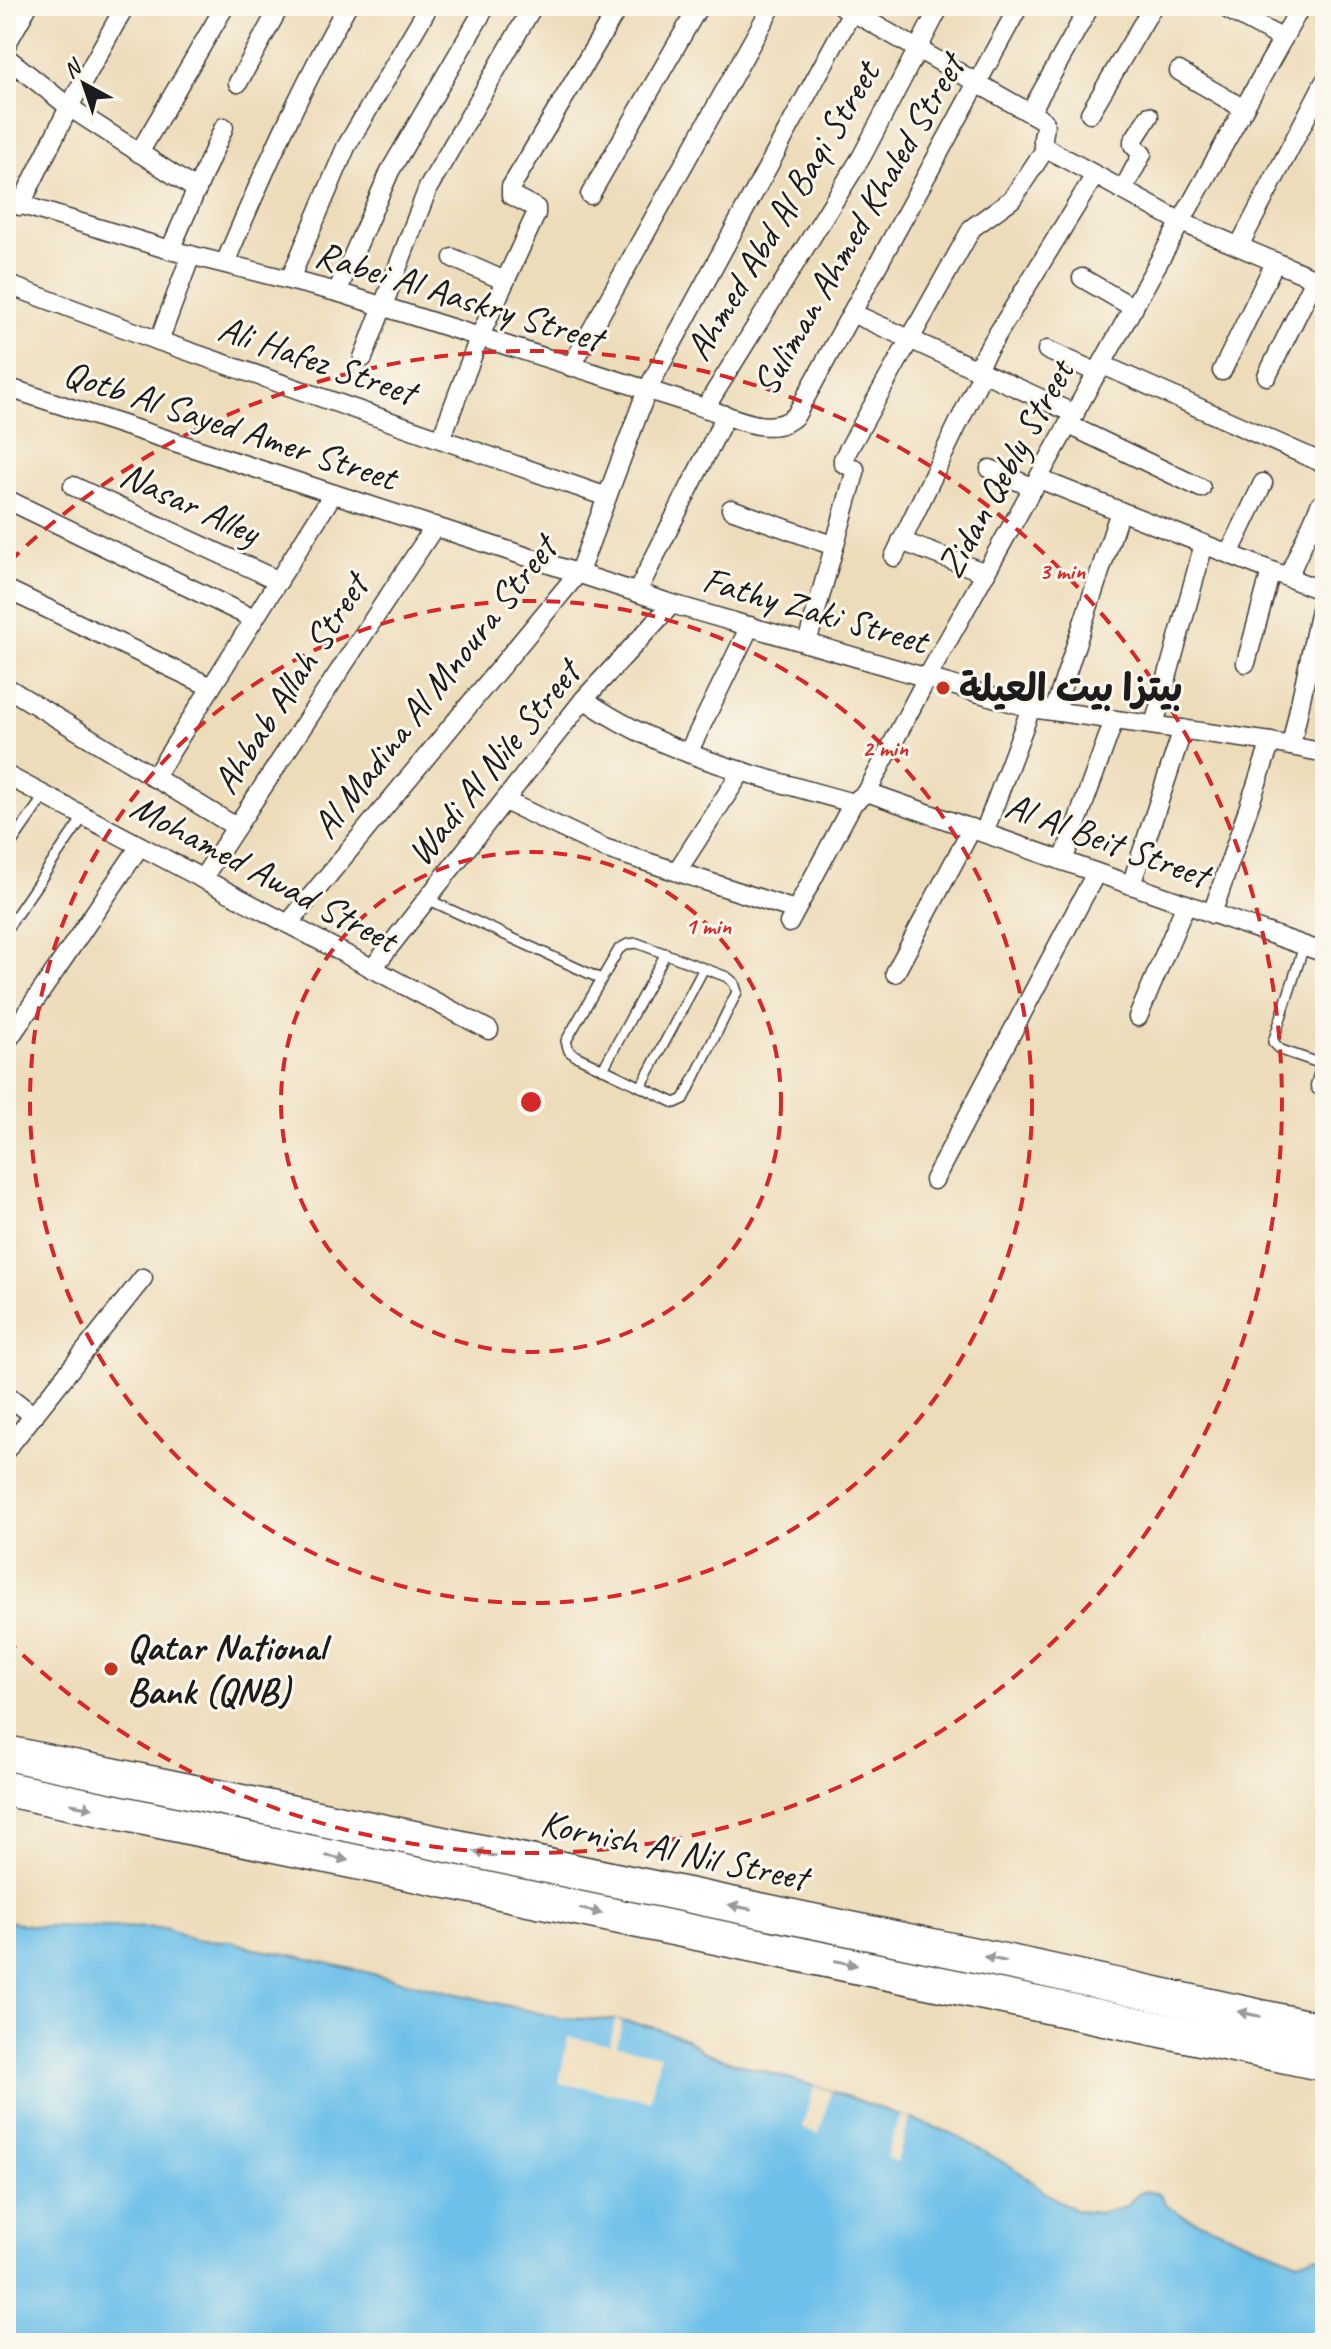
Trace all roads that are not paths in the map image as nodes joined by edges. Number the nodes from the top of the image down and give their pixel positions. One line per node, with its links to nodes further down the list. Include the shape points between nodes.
1 (28, 6): 20 (street)
2 (125, 6): 27 (street)
3 (225, 6): 34 (street)
4 (280, 6): 26 (street)
5 (347, 6): 46 (street, via 272,153)
6 (429, 6): 48 (street, via 346,147)
7 (486, 6): 52 (street, via 390,171)
8 (533, 6): 53 (street, via 428,188)
9 (619, 6): 50 (street, via 511,187 511,195 537,211)
10 (699, 6): 38 (street)
11 (772, 6): 61 (street)
12 (940, 6): 21 (street, Ahmed Abd Al Baqi Street)
13 (1019, 6): 25 (street, Suliman Ahmed Khaled Street)
14 (1090, 6): 29 (street)
15 (1153, 6): 30 (street)
16 (1301, 6): 19 (street, Zidan Qebly Street)
17 (850, 8): 21 (street); 67 (street, Al Madina Al Mnoura Street)
18 (1229, 10): 19 (street)
19 (1283, 39): 28 (street, Zidan Qebly Street)
20 (6, 45)
21 (917, 46): 25 (street); 68 (street, Ahmed Abd Al Baqi Street, via 862,156)
22 (6, 57): 27 (street)
23 (1179, 71): 28 (street)
24 (1325, 81): 41 (street)
25 (978, 82): 29 (street); 55 (street, Suliman Ahmed Khaled Street)
26 (238, 83)
27 (69, 107): 34 (street); 39 (street)
28 (1244, 109): 40 (street, Zidan Qebly Street)
29 (1030, 113): 33 (street, via 1046,123)
30 (1090, 113)
31 (1149, 116): 37 (street, via 1133,141 1142,154)
32 (224, 127): 36 (street)
33 (1046, 148): 35 (street); 57 (street, via 1012,199 972,228)
34 (139, 153): 36 (street)
35 (1095, 175): 37 (street); 63 (street)
36 (197, 190): 42 (street)
37 (1123, 190): 40 (street)
38 (590, 195)
39 (13, 203): 42 (street, Rabei Al Aaskry Street)
40 (1181, 222): 41 (street); 54 (street, Zidan Qebly Street)
41 (1239, 246): 45 (street)
42 (170, 250): 43 (street, Rabei Al Aaskry Street)
43 (191, 255): 46 (street, Rabei Al Aaskry Street); 58 (street)
44 (453, 258): 50 (street)
45 (1275, 262): 49 (street); 64 (street)
46 (225, 263): 48 (street, Rabei Al Aaskry Street)
47 (1082, 278): 54 (street)
48 (290, 279): 52 (street, Rabei Al Aaskry Street)
49 (1322, 280): 65 (street)
50 (505, 281): 56 (street)
51 (6, 284): 58 (street, Ali Hafez Street)
52 (337, 292): 53 (street, Rabei Al Aaskry Street)
53 (382, 307): 56 (street, Rabei Al Aaskry Street); 60 (street)
54 (1134, 308): 62 (street, Zidan Qebly Street)
55 (852, 313): 57 (street); 69 (street, Suliman Ahmed Khaled Street, via 788,423 766,427)
56 (479, 338): 61 (street, Rabei Al Aaskry Street); 71 (street)
57 (909, 339): 63 (street); 86 (street, via 843,459 856,471)
58 (159, 341): 71 (street, Ali Hafez Street)
59 (1047, 350): 62 (street)
60 (363, 358)
61 (571, 367): 67 (street, Rabei Al Aaskry Street)
62 (1100, 369): 70 (street, Zidan Qebly Street); 72 (street)
63 (980, 371): 70 (street); 89 (street, via 898,549)
64 (1222, 371)
65 (1267, 376)
66 (6, 387): 78 (street, Qotb Al Sayed Amer Street)
67 (647, 390): 68 (street, Rabei Al Aaskry Street); 79 (street, Al Madina Al Mnoura Street)
68 (705, 408): 69 (street, Rabei Al Aaskry Street)
69 (726, 415): 94 (street, Ahmed Abd Al Baqi Street)
70 (1072, 419): 75 (street, Zidan Qebly Street); 77 (street)
71 (441, 439): 79 (street, Ali Hafez Street)
72 (1325, 464)
73 (990, 469): 75 (street)
74 (1263, 483): 87 (street)
75 (1036, 484): 83 (street); 89 (street, Zidan Qebly Street)
76 (73, 486): 91 (street, Nasar Alley)
77 (1201, 488)
78 (333, 494): 84 (street, Qotb Al Sayed Amer Street); 91 (street)
79 (607, 497): 88 (street, Al Madina Al Mnoura Street)
80 (6, 499): 96 (street)
81 (1320, 505): 90 (street)
82 (731, 509): 86 (street)
83 (1120, 511): 85 (street); 105 (street)
84 (435, 526): 88 (street, Fathy Zaki Street); 120 (street, Ahbab Allah Street)
85 (1204, 544): 87 (street); 107 (street)
86 (834, 546): 98 (street)
87 (1229, 554): 90 (street)
88 (579, 572): 94 (street, Fathy Zaki Street); 132 (street, Al Madina Al Mnoura Street)
89 (986, 573): 100 (street, Zidan Qebly Street)
90 (1280, 574): 93 (street); 99 (street)
91 (279, 581): 96 (street)
92 (6, 589): 102 (street)
93 (1324, 591): 110 (street)
94 (637, 592): 95 (street, Fathy Zaki Street)
95 (672, 604): 97 (street, Fathy Zaki Street); 103 (street, Wadi Al Nile Street)
96 (254, 619): 102 (street)
97 (750, 626): 98 (street, Fathy Zaki Street); 111 (street)
98 (807, 643): 100 (street, Fathy Zaki Street)
99 (1246, 663)
100 (927, 678): 104 (street, Fathy Zaki Street); 117 (street, Zidan Qebly Street)
101 (6, 687): 115 (street, Mohamed Awad Street)
102 (211, 687): 115 (street)
103 (584, 699): 111 (street, Al Al Beit Street, via 610,718); 118 (street, Wadi Al Nile Street)
104 (1031, 708): 105 (street, Fathy Zaki Street); 121 (street)
105 (1054, 711): 106 (street, Fathy Zaki Street)
106 (1114, 720): 107 (street, Fathy Zaki Street); 124 (street)
107 (1154, 725): 108 (street, Fathy Zaki Street)
108 (1183, 729): 109 (street, Fathy Zaki Street); 128 (street)
109 (1271, 742): 110 (street, Fathy Zaki Street); 131 (street)
110 (1291, 746): 112 (street, Fathy Zaki Street)
111 (688, 753): 113 (street, Al Al Beit Street)
112 (1325, 753)
113 (742, 771): 117 (street, Al Al Beit Street); 125 (street)
114 (6, 775): 116 (street, Mohamed Awad Street)
115 (154, 778): 120 (street, Mohamed Awad Street)
116 (45, 795): 119 (street, Mohamed Awad Street); 123 (lane)
117 (860, 797): 121 (street, Al Al Beit Street); 125 (street, Zidan Qebly Street, via 792,916)
118 (505, 801): 125 (street, via 604,848); 129 (street, Wadi Al Nile Street)
119 (84, 816): 122 (street, Mohamed Awad Street); 133 (lane)
120 (236, 827): 127 (street, Ahbab Allah Street)
121 (978, 830): 124 (street, Al Al Beit Street); 139 (street)
122 (140, 846): 127 (street, Mohamed Awad Street); 143 (street)
123 (6, 851)
124 (1063, 861): 126 (street, Al Al Beit Street)
125 (677, 871)
126 (1096, 873): 128 (street, Al Al Beit Street); 147 (street)
127 (202, 879): 132 (street, Mohamed Awad Street)
128 (1131, 885): 130 (street, Al Al Beit Street)
129 (427, 899): 138 (street, Wadi Al Nile Street); 140 (lane)
130 (1186, 904): 131 (street, Al Al Beit Street); 141 (street)
131 (1212, 914): 134 (street, Al Al Beit Street)
132 (288, 924): 138 (street, Mohamed Awad Street)
133 (6, 930)
134 (1304, 946): 136 (street, Al Al Beit Street); 145 (lane, via 1273,1042)
135 (666, 953): 137 (lane); 140 (lane, via 628,944 619,949); 144 (lane)
136 (1325, 953)
137 (704, 968): 146 (lane); 146 (lane, via 727,977 737,992 684,1099 675,1103)
138 (372, 969): 142 (street, Mohamed Awad Street)
139 (895, 973)
140 (601, 979): 144 (lane, via 566,1041 569,1051)
141 (1138, 1017)
142 (489, 1030)
143 (6, 1043)
144 (603, 1069): 146 (lane)
145 (1323, 1073)
146 (641, 1087)
147 (934, 1180)
148 (143, 1278): 150 (street)
149 (6, 1394): 150 (street)
150 (34, 1416): 151 (street)
151 (6, 1450)
152 (6, 1753): 155 (highway, Kornish Al Nil Street, one-way to 152)
153 (6, 1789): 156 (highway, Kornish Al Nil Street, one-way to 156)
154 (1325, 1990): 155 (lane)
155 (1321, 2030)
156 (1325, 2064)

